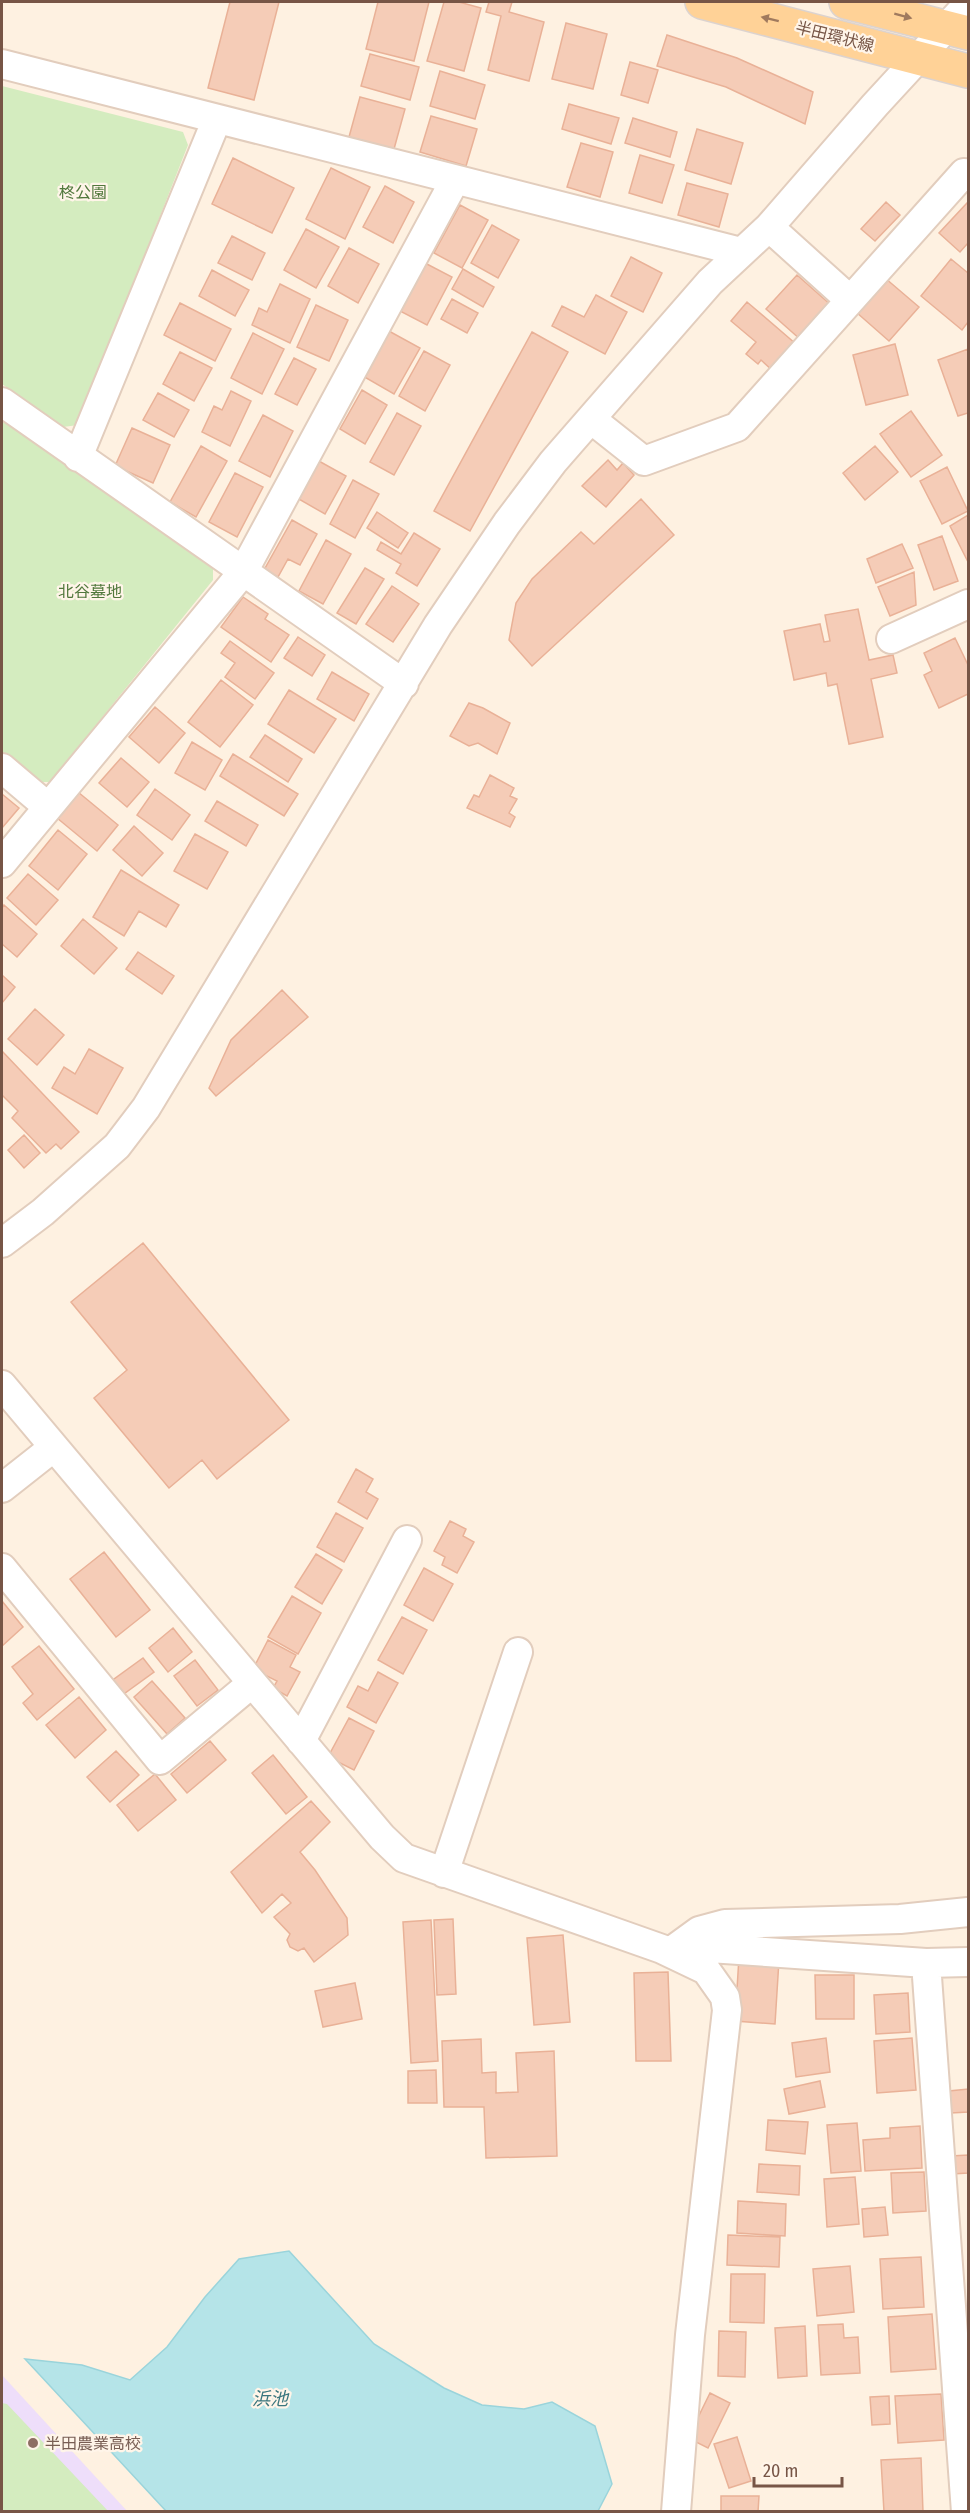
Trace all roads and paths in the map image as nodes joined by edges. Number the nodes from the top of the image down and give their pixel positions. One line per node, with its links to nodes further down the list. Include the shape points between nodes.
1 (702, 2): 5 (main road, 半田環状線, one-way to 1)
2 (846, 2): 4 (main road, one-way to 4)
3 (969, 4): 4 (street)
4 (958, 30): 5 (street)
5 (920, 58): 7 (main road, 半田環状線); 11 (street)
6 (2, 64): 8 (street)
7 (969, 71)
8 (217, 119): 10 (street); 16 (street)
9 (969, 177): 13 (street, via 964,173)
10 (455, 180): 12 (street); 17 (street)
11 (769, 227): 12 (street); 13 (street)
12 (741, 252): 15 (street, via 710,282)
13 (849, 300): 15 (street, via 737,427 644,461)
14 (2, 402): 16 (street)
15 (591, 419): 20 (street, via 507,523 438,625)
16 (78, 457): 17 (street)
17 (243, 572): 20 (street); 22 (street)
18 (969, 604): 19 (street)
19 (891, 639)
20 (404, 684): 24 (street, via 146,1108 117,1146 44,1212)
21 (2, 768): 22 (street)
22 (48, 807): 23 (street)
23 (2, 863)
24 (2, 1242)
25 (2, 1385): 26 (street)
26 (54, 1447): 27 (street); 31 (street)
27 (2, 1488)
28 (407, 1540): 32 (street)
29 (2, 1568): 31 (street, via 160,1760)
30 (518, 1652): 33 (street)
31 (251, 1684): 32 (street)
32 (301, 1741): 33 (street, via 382,1838 404,1858)
33 (444, 1873): 35 (street)
34 (969, 1912): 35 (street, via 900,1919 724,1924 699,1931)
35 (671, 1948): 37 (street); 38 (street, via 706,1970 725,1996 727,2010 689,2345)
36 (969, 1962): 37 (street)
37 (926, 1963): 39 (street)
38 (676, 2511)
39 (966, 2511)

